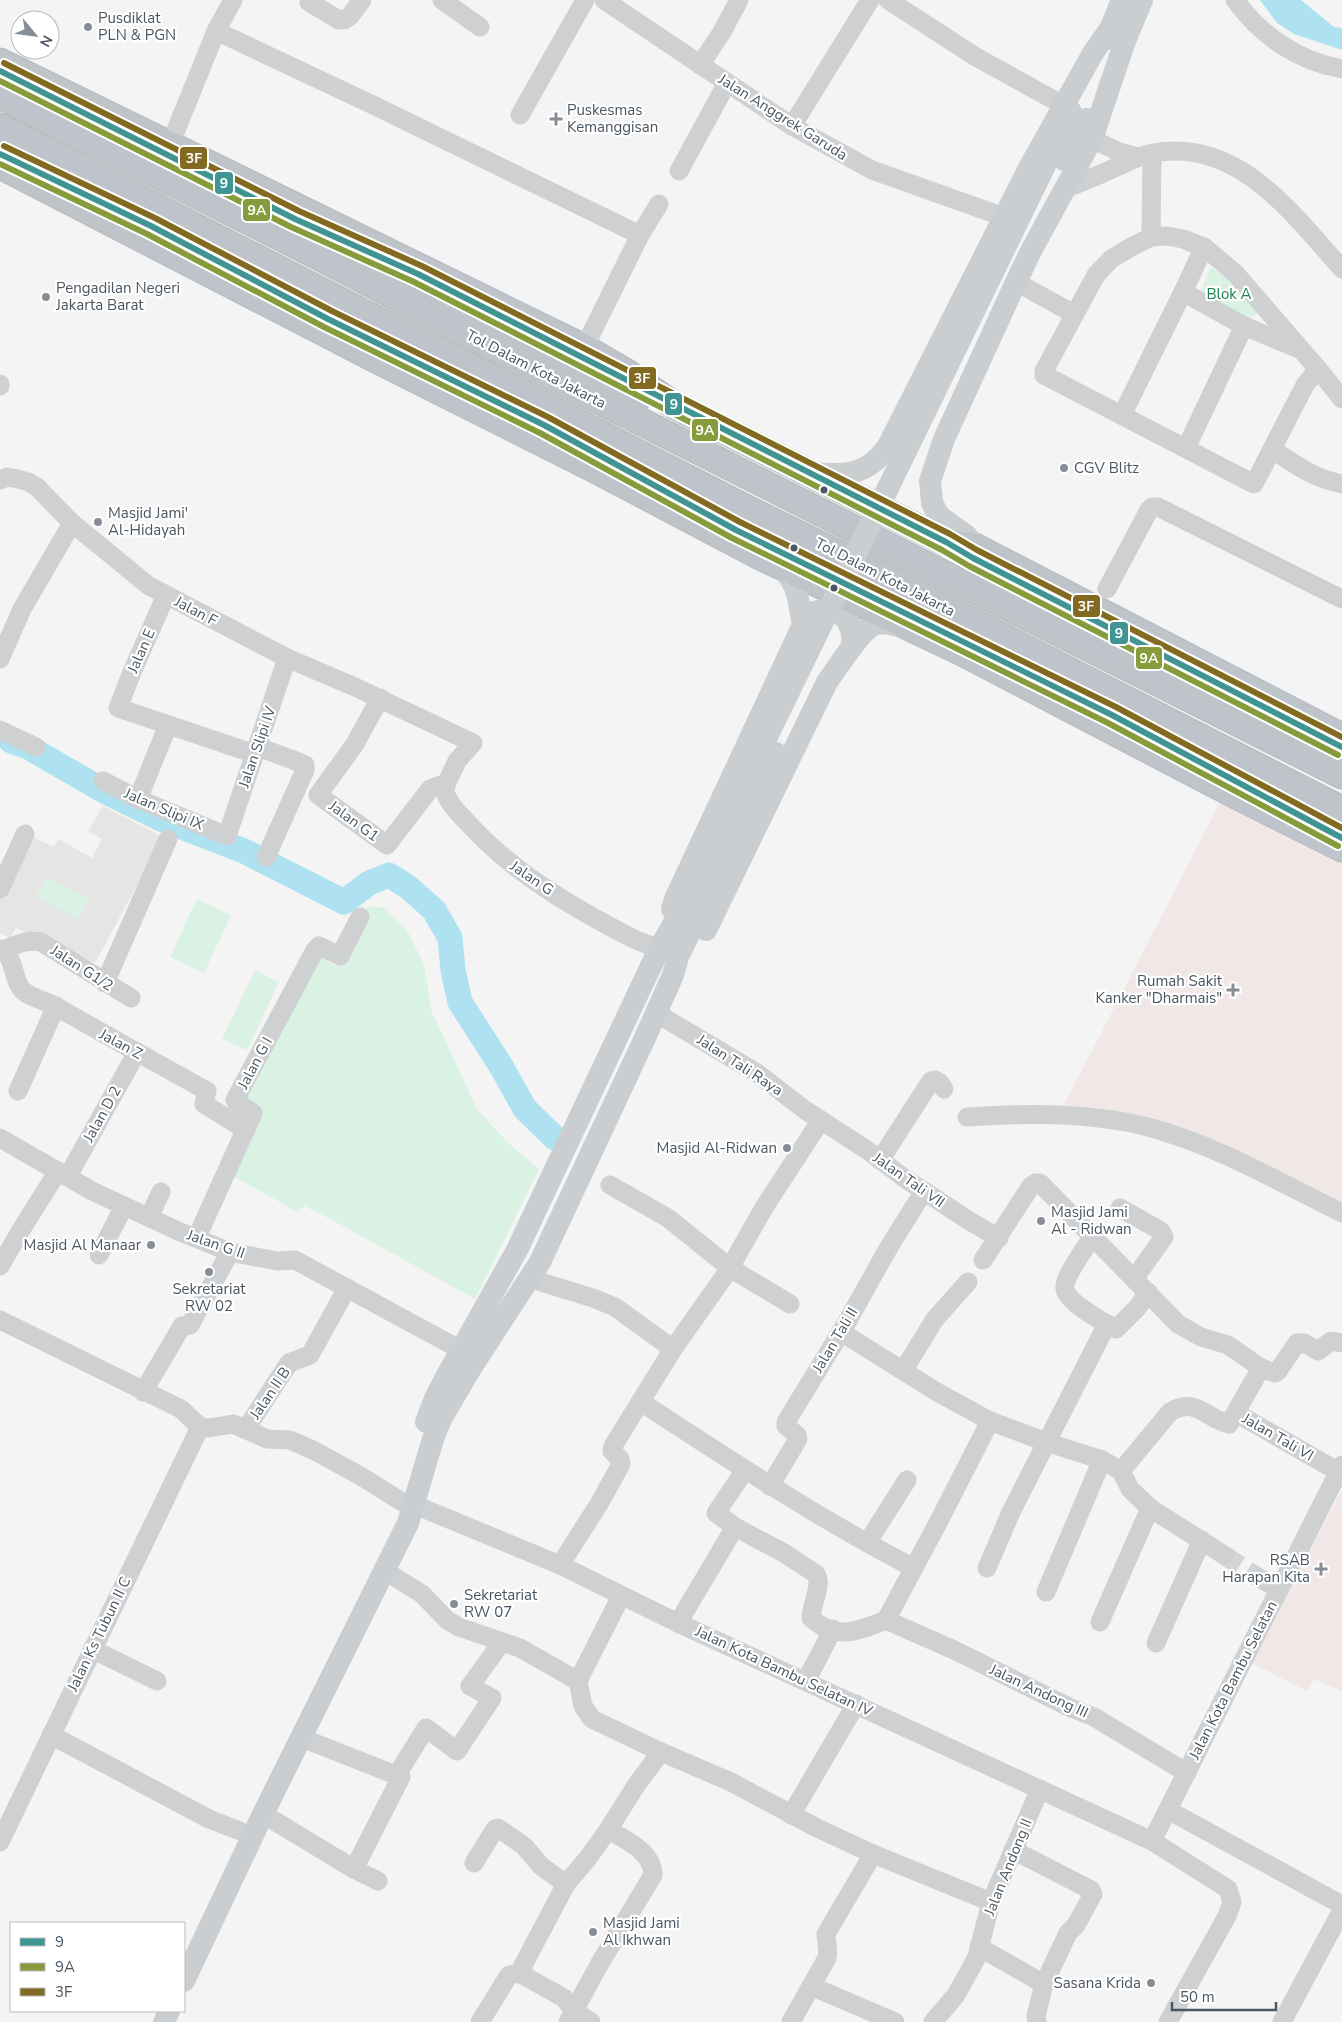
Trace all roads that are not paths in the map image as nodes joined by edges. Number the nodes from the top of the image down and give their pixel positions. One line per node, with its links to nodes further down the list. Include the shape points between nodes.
1 (233, 0): 14 (street)
2 (362, 0): 12 (street, via 344,20)
3 (442, 0): 13 (street)
4 (585, 0): 21 (street)
5 (604, 0): 17 (street, Jalan Anggrek Garuda)
6 (739, 0): 17 (street)
7 (870, 0): 23 (street)
8 (888, 0): 22 (street)
9 (1122, 0): 15 (main road)
10 (1142, 0): 15 (main road)
11 (1235, 0): 18 (street, via 1255,25 1282,45 1311,60)
12 (309, 1)
13 (480, 27)
14 (216, 31): 25 (street); 32 (street)
15 (1119, 34): 22 (main road); 22 (main road)
16 (0, 62): 25 (highway)
17 (700, 65): 19 (street, Jalan Anggrek Garuda)
18 (1342, 69)
19 (727, 83): 23 (street, Jalan Anggrek Garuda); 28 (street)
20 (0, 95): 35 (highway, Tol Dalam Kota Jakarta)
21 (520, 115)
22 (1078, 119): 26 (street, via 1119,152); 29 (main road); 31 (main road); 88 (main road, bridge)
23 (792, 126): 31 (street, Jalan Anggrek Garuda, via 872,170)
24 (0, 127): 75 (highway, Tol Dalam Kota Jakarta)
25 (170, 145): 41 (highway)
26 (1145, 155): 29 (street); 33 (street); 36 (street, via 1188,151 1222,160 1240,169 1285,205)
27 (0, 165): 56 (highway)
28 (679, 171)
29 (1064, 189): 37 (main road)
30 (659, 204): 32 (street)
31 (1004, 217): 47 (main road)
32 (640, 235): 41 (street)
33 (1151, 236): 34 (street, via 1183,239); 39 (street, via 1111,259 1096,275)
34 (1204, 247): 38 (street); 42 (street, via 1235,273)
35 (324, 259): 45 (highway, via 354,261 391,274 616,386); 73 (highway, Tol Dalam Kota Jakarta, via 486,344)
36 (1342, 269)
37 (1016, 282): 39 (street); 48 (main road)
38 (1183, 292): 40 (street); 46 (street)
39 (1074, 314): 46 (street, via 1044,375)
40 (1244, 326): 42 (street); 49 (street)
41 (584, 348): 45 (highway)
42 (1302, 351): 43 (street)
43 (1318, 369): 44 (street); 50 (street, via 1305,385)
44 (1342, 399)
45 (674, 405): 51 (highway)
46 (1122, 415): 49 (street)
47 (896, 430): 48 (main road, via 907,449 930,453); 51 (main road, via 878,459 864,470 843,475)
48 (941, 447): 55 (main road, via 930,481 932,503 939,516 967,536)
49 (1186, 448): 50 (street, via 1254,484)
50 (1272, 450): 53 (street, via 1318,478)
51 (810, 473): 55 (highway, via 946,542)
52 (0, 480): 54 (street, via 7,477 37,487)
53 (1342, 484)
54 (72, 523): 58 (street, Jalan F, via 149,586); 65 (street, via 22,609)
55 (975, 547): 60 (highway)
56 (778, 564): 61 (main road, via 792,579); 62 (highway)
57 (1107, 589): 59 (street, via 1149,510 1158,507)
58 (166, 596): 64 (street, Jalan F); 68 (street, Jalan E, via 118,708)
59 (1342, 600)
60 (1082, 602): 67 (highway, via 1102,598); 70 (highway)
61 (803, 624): 63 (main road, via 808,614 819,610 831,610 842,615 850,624); 90 (main road)
62 (915, 629): 63 (main road, via 876,624); 80 (highway)
63 (852, 647): 92 (main road, via 828,682 693,954)
64 (287, 658): 66 (street, Jalan F); 72 (street, Jalan Slipi IV)
65 (0, 659)
66 (380, 698): 77 (street, Jalan F, via 473,743 457,761); 77 (street, Jalan G1, via 355,744 318,795 386,845 430,789 441,784)
67 (1342, 720)
68 (168, 724): 72 (street); 78 (street)
69 (0, 730): 71 (street)
70 (1342, 737)
71 (36, 748)
72 (257, 751): 82 (street, Jalan Slipi IV); 86 (street, via 305,765)
73 (1298, 753): 74 (highway, Tol Dalam Kota Jakarta); 75 (highway)
74 (1342, 775)
75 (1284, 780): 79 (highway, Tol Dalam Kota Jakarta)
76 (103, 781): 78 (street, Jalan Slipi IX)
77 (446, 786): 90 (street, Jalan G, via 444,791 458,812 502,858 636,940)
78 (138, 799): 82 (street, Jalan Slipi IX)
79 (1342, 810)
80 (1313, 832): 84 (highway); 85 (highway)
81 (25, 834): 87 (street)
82 (227, 836)
83 (168, 839): 93 (street)
84 (1342, 842)
85 (1342, 848)
86 (266, 857)
87 (0, 889)
88 (696, 900): 90 (main road); 92 (main road)
89 (360, 916): 102 (street, Jalan G I, via 340,956 319,946 314,950 235,1100 253,1113)
90 (656, 943): 132 (main road, via 517,1250)
91 (2, 949): 93 (street, Jalan G1/2, via 26,941 41,942); 95 (street, Jalan Z, via 24,992)
92 (673, 975): 96 (main road)
93 (105, 983): 94 (street, Jalan G1/2)
94 (130, 998)
95 (56, 1006): 97 (street, Jalan Z); 99 (street)
96 (656, 1013): 101 (street, Jalan Tali Raya, via 757,1074); 121 (main road)
97 (137, 1052): 102 (street, Jalan Z, via 207,1091 204,1104); 105 (street, Jalan D 2)
98 (944, 1089): 104 (street, via 940,1082 931,1081)
99 (18, 1091)
100 (967, 1118): 111 (street, via 1045,1113 1147,1127 1226,1156)
101 (821, 1120): 104 (street, Jalan Tali VII); 120 (street, via 765,1206)
102 (246, 1130): 113 (street, Jalan G I)
103 (0, 1138): 105 (street, Jalan G II)
104 (880, 1160): 107 (street, Jalan Tali VII)
105 (63, 1173): 109 (street, Jalan G II, via 92,1192); 119 (street, Jalan D 2, via 21,1230)
106 (610, 1185): 120 (street, via 668,1218)
107 (924, 1191): 115 (street, Jalan Tali VII); 129 (street, Jalan Tali II)
108 (161, 1192): 112 (street)
109 (124, 1206): 112 (street, Jalan G II); 117 (street)
110 (1120, 1208): 122 (street, via 1161,1231 1164,1237)
111 (1342, 1213)
112 (149, 1217): 113 (street, Jalan G II)
113 (197, 1237): 116 (street, Jalan G II)
114 (1092, 1237): 115 (street, via 1040,1183 1036,1183); 122 (street); 128 (street, via 1069,1274 1065,1290 1068,1297)
115 (999, 1238): 118 (street)
116 (230, 1252): 124 (street, Jalan G II, via 277,1261 294,1260); 135 (street, via 190,1325 182,1326)
117 (99, 1254)
118 (983, 1260)
119 (0, 1266)
120 (730, 1268): 126 (street); 131 (street)
121 (531, 1279): 131 (street, via 615,1307); 148 (main road, via 441,1418)
122 (1134, 1279): 125 (street)
123 (968, 1282): 134 (street, via 935,1320)
124 (347, 1288): 132 (street, Jalan G II); 140 (street, Jalan II B, via 310,1355 289,1363)
125 (1148, 1292): 128 (street, via 1116,1328); 133 (street, via 1178,1324 1201,1337 1228,1345)
126 (790, 1304)
127 (0, 1320): 135 (street)
128 (1107, 1324): 141 (street)
129 (840, 1332): 134 (street); 147 (street, Jalan Tali II, via 786,1422 798,1439)
130 (1342, 1343): 133 (street, via 1331,1341 1318,1351 1297,1343 1278,1371 1272,1373)
131 (673, 1349): 136 (street)
132 (461, 1350): 148 (main road, via 429,1414)
133 (1262, 1368): 137 (street, Jalan Tali VI)
134 (903, 1371): 138 (street)
135 (143, 1392): 139 (street, via 181,1409)
136 (641, 1402): 144 (street); 154 (street, via 613,1446 612,1451 622,1464)
137 (1236, 1413): 143 (street, Jalan Tali VI); 145 (street, via 1227,1424 1192,1406 1180,1406 1170,1412)
138 (989, 1423): 141 (street); 155 (street)
139 (200, 1427): 140 (street, Jalan Kota Bambu Selatan IV, via 233,1424); 168 (street, Jalan Ks Tubun II C)
140 (246, 1429): 148 (street, Jalan Kota Bambu Selatan IV, via 267,1439 290,1440 315,1451)
141 (1046, 1442): 142 (street); 156 (street, via 1011,1512)
142 (1102, 1460): 145 (street); 160 (street)
143 (1340, 1468): 159 (street, Jalan Kota Bambu Selatan)
144 (745, 1470): 147 (street); 150 (street, via 716,1513)
145 (1121, 1471): 149 (street, via 1130,1489)
146 (907, 1480): 152 (street)
147 (770, 1486): 152 (street)
148 (408, 1504): 154 (street, Jalan Kota Bambu Selatan IV); 157 (main road, via 408,1523); 183 (main road, via 371,1570)
149 (1150, 1508): 151 (street); 163 (street)
150 (735, 1527): 164 (street); 165 (street, via 816,1574 819,1579 811,1618)
151 (1202, 1540): 153 (street); 167 (street)
152 (867, 1544): 155 (street)
153 (1224, 1555)
154 (560, 1565): 161 (street, Jalan Kota Bambu Selatan IV)
155 (914, 1568): 162 (street)
156 (988, 1568)
157 (385, 1570): 166 (street, via 422,1594 453,1624); 174 (main road)
158 (1258, 1578): 159 (street)
159 (1279, 1589): 176 (street, Jalan Kota Bambu Selatan)
160 (1046, 1592)
161 (621, 1596): 164 (street, Jalan Kota Bambu Selatan IV); 169 (street)
162 (886, 1620): 165 (street, via 853,1633); 176 (street, Jalan Andong III, via 1094,1717)
163 (1100, 1622)
164 (678, 1623): 171 (street, Jalan Kota Bambu Selatan IV)
165 (833, 1629): 171 (street)
166 (502, 1642): 169 (street, via 520,1648); 177 (street, via 470,1686 492,1698 457,1751 426,1728)
167 (1156, 1642)
168 (92, 1649): 170 (street); 173 (street, Jalan Ks Tubun II C)
169 (578, 1680): 175 (street, via 582,1706 592,1719)
170 (157, 1681)
171 (806, 1681): 172 (street, Jalan Kota Bambu Selatan IV)
172 (856, 1704): 178 (street, Jalan Kota Bambu Selatan IV); 181 (street)
173 (51, 1735): 183 (street, via 209,1819); 185 (street, Jalan Ks Tubun II C)
174 (302, 1738): 177 (street); 180 (main road)
175 (660, 1752): 181 (street, via 731,1782); 182 (street)
176 (1187, 1773): 179 (street, Jalan Kota Bambu Selatan)
177 (396, 1776): 189 (street, via 400,1778)
178 (1040, 1789): 184 (street, Jalan Kota Bambu Selatan IV); 186 (street, Jalan Andong II)
179 (1168, 1810): 184 (street, Jalan Kota Bambu Selatan); 193 (street)
180 (264, 1814): 189 (street); 198 (main road)
181 (791, 1814): 187 (street)
182 (608, 1830): 191 (street); 201 (street, via 644,1853 654,1875)
183 (240, 1831): 196 (main road)
184 (1152, 1841): 208 (street, Jalan Kota Bambu Selatan IV, via 1228,1889 1232,1902)
185 (0, 1842)
186 (1013, 1850): 192 (street, Jalan Andong II); 199 (street, via 1093,1894 1068,1933)
187 (872, 1854): 192 (street); 200 (street, via 826,1934 829,1951)
188 (474, 1863): 191 (street, via 498,1828 524,1846 541,1866)
189 (354, 1869): 190 (street)
190 (378, 1881)
191 (566, 1884): 197 (street)
192 (991, 1902): 195 (street, Jalan Andong II)
193 (1342, 1906)
194 (1342, 1910): 209 (street)
195 (979, 1947): 199 (street); 206 (street, Jalan Andong II, via 977,1957 956,1994)
196 (185, 1950)
197 (519, 1973): 201 (street, via 564,1998); 202 (street, via 509,1976)
198 (185, 1979)
199 (1044, 1984): 207 (street)
200 (811, 1986): 204 (street); 205 (street)
201 (571, 2017): 203 (street)
202 (480, 2022)
203 (591, 2022)
204 (791, 2022)
205 (895, 2022)
206 (933, 2022)
207 (1037, 2022)
208 (1168, 2022)
209 (1282, 2022)

